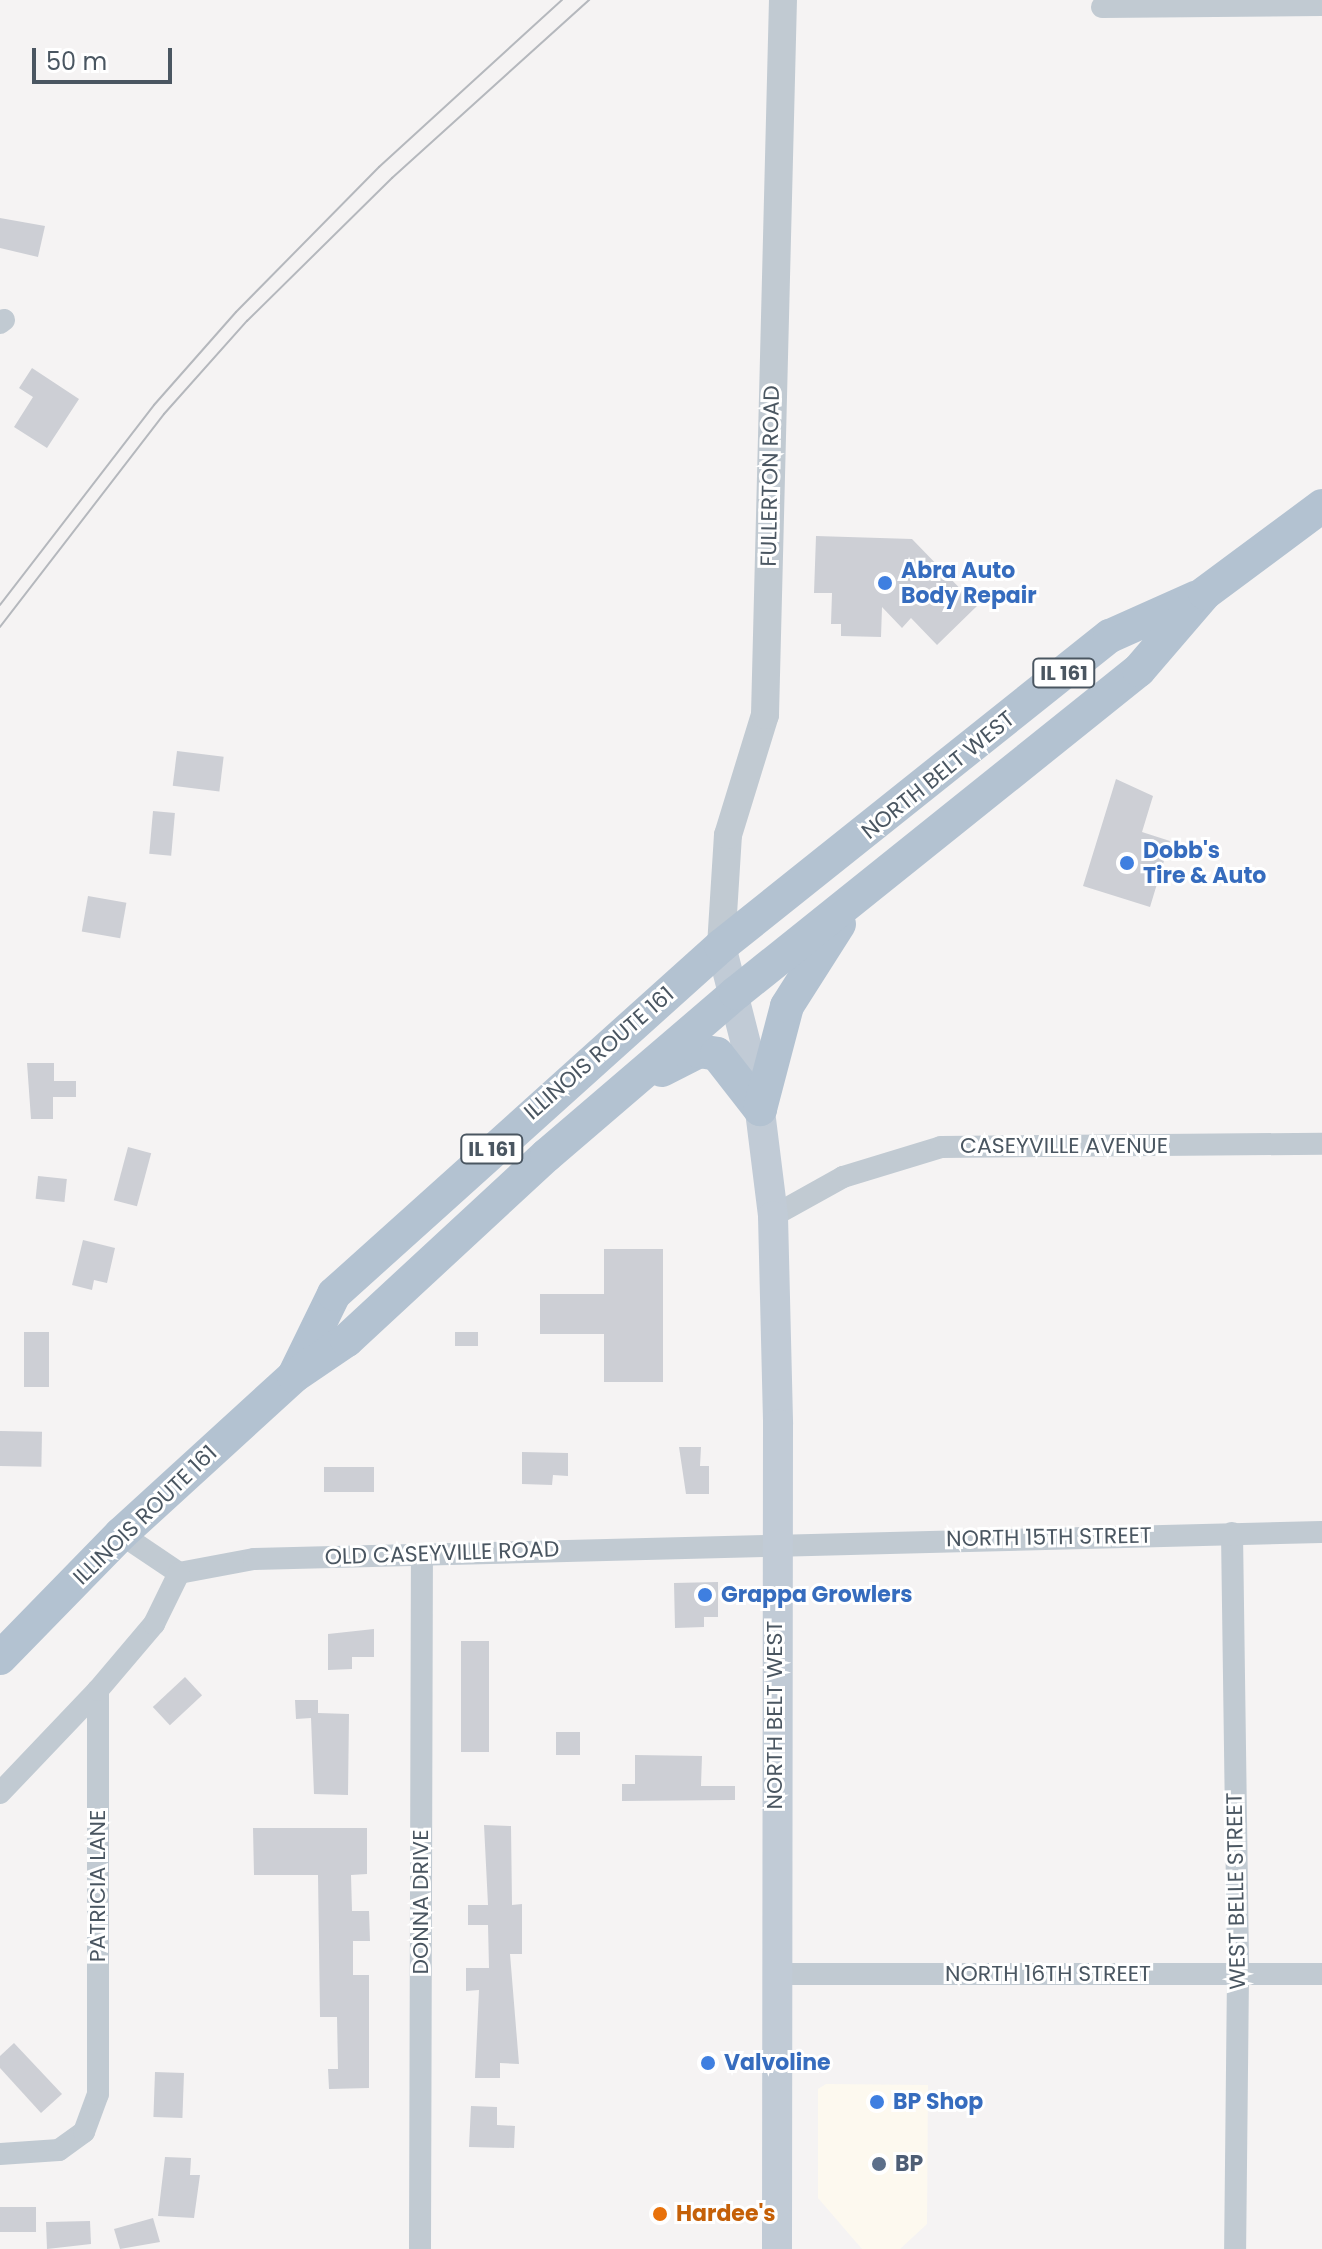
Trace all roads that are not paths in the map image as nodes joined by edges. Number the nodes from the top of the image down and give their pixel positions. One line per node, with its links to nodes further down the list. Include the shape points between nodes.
1 (783, 0): 8 (street, FULLERTON ROAD, via 765,715 728,835)
2 (1288, 3): 3 (street); 4 (street)
3 (1322, 5)
4 (1102, 7)
5 (1322, 506): 6 (main road, NORTH BELT WEST / IL 161)
6 (1205, 593): 7 (main road, NORTH BELT WEST / IL 161, via 1139,670); 8 (main road, NORTH BELT WEST / IL 161, via 1110,636)
7 (863, 891): 9 (main road, NORTH BELT WEST / IL 161); 11 (main road, via 787,1006)
8 (721, 946): 9 (main road, NORTH BELT WEST); 14 (main road, ILLINOIS ROUTE 161 / IL 161, via 334,1294)
9 (736, 993): 10 (main road, ILLINOIS ROUTE 161 / IL 161); 11 (main road, NORTH BELT WEST)
10 (625, 1088): 11 (main road, via 699,1051 717,1054); 14 (main road, ILLINOIS ROUTE 161 / IL 161, via 347,1340)
11 (760, 1109): 13 (main road, NORTH BELT WEST)
12 (1322, 1144): 13 (street, CASEYVILLE AVENUE, via 941,1147 843,1177)
13 (773, 1216): 18 (main road, NORTH BELT WEST)
14 (294, 1376): 17 (main road, ILLINOIS ROUTE 161 / IL 161)
15 (1322, 1532): 16 (street, NORTH 15TH STREET)
16 (1232, 1533): 18 (street, NORTH 15TH STREET); 25 (street, WEST BELLE STREET)
17 (121, 1534): 20 (street); 21 (main road, ILLINOIS ROUTE 161 / IL 161)
18 (776, 1543): 19 (street, OLD CASEYVILLE ROAD); 24 (main road, NORTH BELT WEST)
19 (422, 1554): 20 (street, OLD CASEYVILLE ROAD, via 254,1559); 28 (street, DONNA DRIVE)
20 (179, 1573): 22 (street, via 154,1624)
21 (1, 1655)
22 (98, 1690): 23 (street); 27 (street, PATRICIA LANE, via 98,2094 84,2132 59,2150)
23 (0, 1793)
24 (775, 1974): 25 (street, NORTH 16TH STREET); 29 (main road, NORTH BELT WEST)
25 (1238, 1974): 26 (street, NORTH 16TH STREET); 30 (street, WEST BELLE STREET)
26 (1322, 1974)
27 (0, 2154)
28 (420, 2249)
29 (777, 2249)
30 (1235, 2249)

